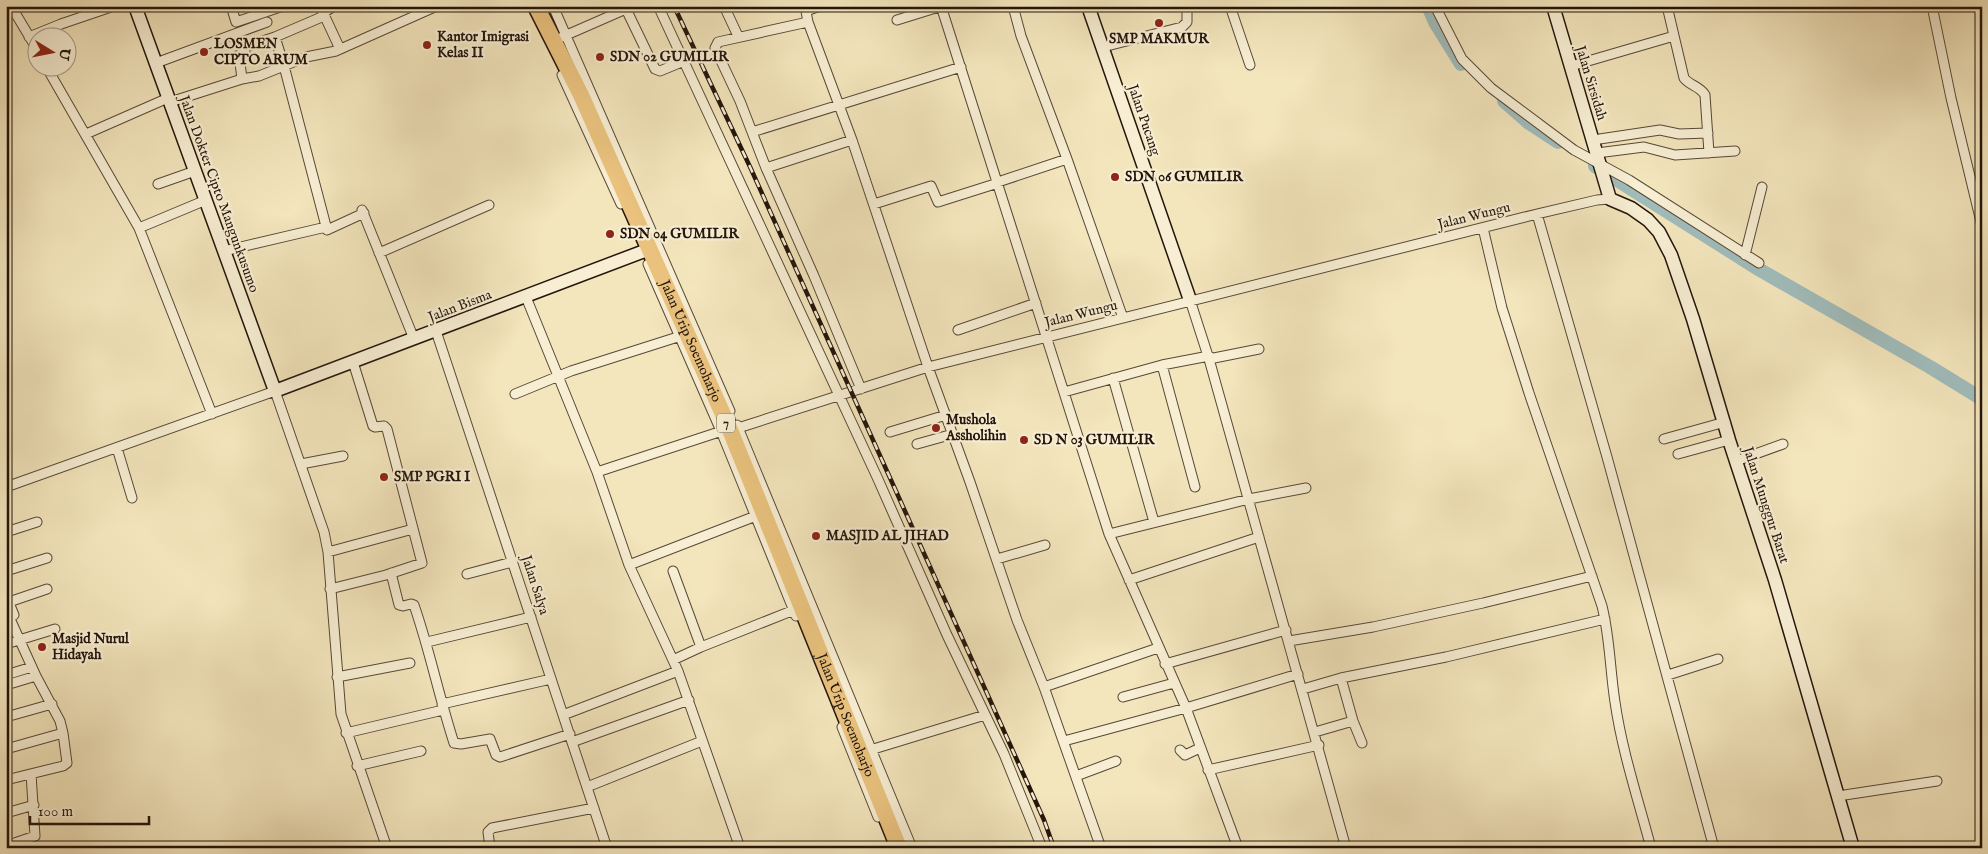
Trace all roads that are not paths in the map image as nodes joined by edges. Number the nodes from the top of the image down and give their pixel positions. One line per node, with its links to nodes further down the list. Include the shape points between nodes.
1 (114, 6): 29 (street)
2 (135, 6): 38 (street, Jalan Dokter Cipto Mangunkusumo)
3 (231, 6): 4 (street, via 236,22)
4 (283, 6)
5 (334, 6): 25 (street)
6 (437, 6): 36 (street)
7 (532, 6): 70 (street)
8 (536, 6): 70 (highway, Jalan Urip Soemoharjo / 7, via 581,95)
9 (548, 6): 31 (highway, Jalan Urip Soemoharjo / 7)
10 (553, 6): 31 (street)
11 (724, 6): 32 (street)
12 (820, 6): 23 (street)
13 (942, 6): 26 (street); 42 (street)
14 (1013, 6): 54 (street)
15 (1088, 6): 35 (street, Jalan Pucang)
16 (1187, 6): 35 (street, via 1187,22 1182,27)
17 (1230, 6): 39 (street)
18 (1435, 6): 55 (street, via 1462,59 1491,88 1567,144)
19 (1553, 6): 41 (street, Jalan Sirsidah)
20 (1668, 6): 33 (street)
21 (1932, 6): 66 (street)
22 (12, 7): 30 (street)
23 (805, 9): 28 (street)
24 (660, 10): 37 (street)
25 (322, 12): 34 (street); 36 (street)
26 (897, 20)
27 (267, 22): 38 (street)
28 (808, 22): 32 (street); 46 (street)
29 (51, 28)
30 (28, 34)
31 (563, 36): 37 (street, via 626,9 654,69 660,71); 70 (highway, Jalan Urip Soemoharjo / 7); 99 (street, via 674,279)
32 (738, 36): 47 (street, via 716,43 715,48)
33 (1674, 36): 41 (street); 48 (street, via 1684,78 1705,95)
34 (275, 37): 40 (street); 44 (street, via 244,47 245,52 239,55)
35 (1103, 47): 76 (street, Jalan Pucang)
36 (340, 48): 40 (street)
37 (684, 62): 95 (street)
38 (156, 63): 45 (street, Jalan Dokter Cipto Mangunkusumo)
39 (1250, 65)
40 (284, 66): 44 (street); 67 (street)
41 (1571, 66): 51 (street, Jalan Sirsidah)
42 (961, 67): 46 (street); 58 (street)
43 (53, 78): 49 (street)
44 (242, 79): 45 (street)
45 (169, 100): 49 (street); 57 (street, Jalan Dokter Cipto Mangunkusumo)
46 (839, 104): 47 (street); 50 (street)
47 (752, 132): 56 (street)
48 (1708, 133): 51 (street, via 1679,134 1660,130); 53 (street)
49 (86, 134): 68 (street)
50 (852, 140): 56 (street); 63 (street)
51 (1593, 140): 55 (street, Jalan Sirsidah)
52 (1735, 151): 53 (street)
53 (1709, 152): 55 (street, via 1675,155 1644,147)
54 (1067, 159): 58 (street); 78 (street)
55 (1599, 162): 62 (street, Jalan Sirsidah); 73 (street)
56 (766, 168): 91 (street)
57 (195, 171): 59 (street); 61 (street, Jalan Dokter Cipto Mangunkusumo)
58 (998, 182): 63 (street, via 938,202 930,186); 77 (street)
59 (158, 184)
60 (1762, 188): 73 (street)
61 (206, 200): 68 (street); 71 (street, Jalan Dokter Cipto Mangunkusumo)
62 (1610, 200): 65 (street, Jalan Wungu); 98 (street, Jalan Munggur Barat, via 1631,208 1659,232 1691,312)
63 (874, 204): 88 (street)
64 (489, 205): 72 (street)
65 (1537, 214): 69 (street, Jalan Wungu); 158 (street)
66 (1982, 226)
67 (326, 227): 71 (street); 72 (street, via 327,230 363,212)
68 (140, 228): 96 (street)
69 (1483, 228): 76 (street, Jalan Wungu); 134 (street, via 1508,327)
70 (649, 250): 75 (street, Jalan Bisma); 81 (highway, Jalan Urip Soemoharjo / 7); 99 (highway, Jalan Urip Soemoharjo / 7)
71 (224, 251): 92 (street, Jalan Dokter Cipto Mangunkusumo)
72 (379, 253): 83 (street)
73 (1745, 255): 74 (street)
74 (1759, 263)
75 (526, 296): 80 (street, Jalan Bisma); 89 (street)
76 (1190, 300): 78 (street, Jalan Wungu); 85 (street)
77 (1036, 303): 79 (street); 82 (street)
78 (1123, 318): 82 (street, Jalan Wungu)
79 (958, 330)
80 (436, 331): 83 (street, Jalan Bisma); 128 (street, Jalan Salya)
81 (682, 335): 89 (street); 99 (highway, Jalan Urip Soemoharjo / 7)
82 (1047, 337): 88 (street, Jalan Wungu); 93 (street)
83 (414, 339): 86 (street, Jalan Bisma)
84 (1259, 349): 85 (street)
85 (1209, 358): 87 (street); 116 (street)
86 (352, 362): 92 (street, Jalan Bisma); 120 (street, via 373,426 387,428)
87 (1162, 365): 90 (street); 113 (street)
88 (928, 367): 91 (street, Jalan Wungu); 97 (street)
89 (557, 378): 94 (street); 111 (street)
90 (1113, 378): 93 (street); 119 (street)
91 (861, 389): 95 (street, Jalan Wungu)
92 (275, 391): 96 (street); 110 (street)
93 (1064, 392): 122 (street)
94 (515, 394)
95 (838, 396): 99 (street, Jalan Wungu); 172 (street)
96 (212, 414): 106 (street)
97 (946, 415): 100 (street); 101 (street)
98 (1725, 422): 102 (street); 103 (street, Jalan Munggur Barat)
99 (731, 429): 111 (street, Jalan Wungu); 117 (highway, Jalan Urip Soemoharjo / 7); 187 (highway, Jalan Urip Soemoharjo / 7)
100 (890, 432)
101 (953, 434): 104 (street); 127 (street)
102 (1664, 439)
103 (1729, 440): 107 (street); 109 (street, Jalan Munggur Barat)
104 (917, 444)
105 (1784, 444): 109 (street)
106 (117, 448): 112 (street); 115 (street)
107 (1678, 454)
108 (343, 456): 110 (street)
109 (1736, 461): 196 (street, Jalan Munggur Barat, via 1775,580)
110 (300, 464): 125 (street)
111 (597, 472): 129 (street)
112 (6, 487)
113 (1195, 487)
114 (1306, 488): 116 (street)
115 (132, 498)
116 (1249, 499): 119 (street); 123 (street)
117 (759, 515): 129 (street); 139 (highway, Jalan Urip Soemoharjo / 7)
118 (37, 522): 121 (street)
119 (1154, 522): 122 (street)
120 (413, 529): 125 (street); 132 (street, via 422,564)
121 (6, 532)
122 (1109, 534): 135 (street)
123 (1260, 537): 135 (street); 143 (street)
124 (1045, 545): 127 (street)
125 (328, 552): 137 (street)
126 (47, 558): 130 (street)
127 (997, 559): 164 (street)
128 (512, 562): 133 (street); 140 (street, Jalan Salya)
129 (629, 565): 151 (street)
130 (6, 571)
131 (673, 571): 148 (street)
132 (391, 573): 137 (street); 146 (street, via 399,605 413,604)
133 (467, 574)
134 (1592, 576): 141 (street); 145 (street, via 1373,627)
135 (1129, 580): 149 (street)
136 (47, 589): 138 (street)
137 (330, 589): 159 (street)
138 (7, 603): 144 (street)
139 (798, 609): 148 (street); 205 (street); 206 (highway, Jalan Urip Soemoharjo / 7)
140 (530, 617): 146 (street); 161 (street, Jalan Salya)
141 (1605, 619): 160 (street); 213 (street, via 1619,728)
142 (55, 629): 144 (street)
143 (1286, 630): 145 (street); 153 (street)
144 (22, 639): 147 (street); 154 (street)
145 (1289, 641): 156 (street)
146 (427, 642): 169 (street)
147 (6, 644)
148 (702, 647): 151 (street)
149 (1158, 648): 153 (street); 164 (street)
150 (1718, 659): 158 (street)
151 (674, 660): 155 (street)
152 (410, 663): 159 (street)
153 (1165, 664): 162 (street)
154 (34, 671): 157 (street); 163 (street); 168 (street)
155 (678, 671): 167 (street); 171 (street)
156 (1298, 674): 165 (street); 170 (street)
157 (6, 675)
158 (1668, 675): 214 (street)
159 (336, 678): 177 (street, via 340,714)
160 (1341, 678): 165 (street); 174 (street)
161 (551, 679): 169 (street); 171 (street, Jalan Salya)
162 (1174, 683): 166 (street); 170 (street)
163 (6, 685)
164 (1044, 687): 179 (street)
165 (1303, 689): 175 (street)
166 (1124, 697)
167 (689, 700): 178 (street); 180 (street)
168 (52, 704): 173 (street); 176 (street)
169 (443, 707): 177 (street); 178 (street, via 454,743 490,739 498,757)
170 (1186, 708): 179 (street); 183 (street)
171 (563, 715): 178 (street, Jalan Salya)
172 (986, 715): 187 (street); 209 (street)
173 (6, 717)
174 (1353, 720): 175 (street); 181 (street)
175 (1316, 732): 182 (street)
176 (64, 733): 184 (street); 191 (street, via 67,763)
177 (346, 733): 189 (street)
178 (571, 738): 195 (street, Jalan Salya)
179 (1064, 740): 192 (street)
180 (702, 741): 195 (street); 204 (street)
181 (1362, 743)
182 (1319, 745): 190 (street); 212 (street)
183 (1200, 748): 185 (street, via 1185,755); 190 (street)
184 (6, 749)
185 (1180, 750)
186 (421, 751): 189 (street)
187 (869, 751): 207 (highway, Jalan Urip Soemoharjo / 7); 208 (street)
188 (1116, 761): 192 (street)
189 (358, 766): 201 (street)
190 (1208, 770): 211 (street)
191 (30, 774): 193 (street); 197 (street)
192 (1076, 776): 210 (street)
193 (6, 780)
194 (1937, 781): 196 (street)
195 (587, 788): 198 (street, Jalan Salya)
196 (1838, 796): 215 (street, Jalan Munggur Barat)
197 (34, 805): 199 (street); 200 (street, via 35,836)
198 (594, 808): 202 (street, via 492,828 488,832); 203 (street, Jalan Salya)
199 (6, 813)
200 (6, 846)
201 (387, 848)
202 (490, 848)
203 (607, 848)
204 (740, 848)
205 (890, 848)
206 (899, 848)
207 (906, 848)
208 (912, 848)
209 (1042, 848)
210 (1101, 848)
211 (1238, 848)
212 (1346, 848)
213 (1650, 848)
214 (1714, 848)
215 (1853, 848)

